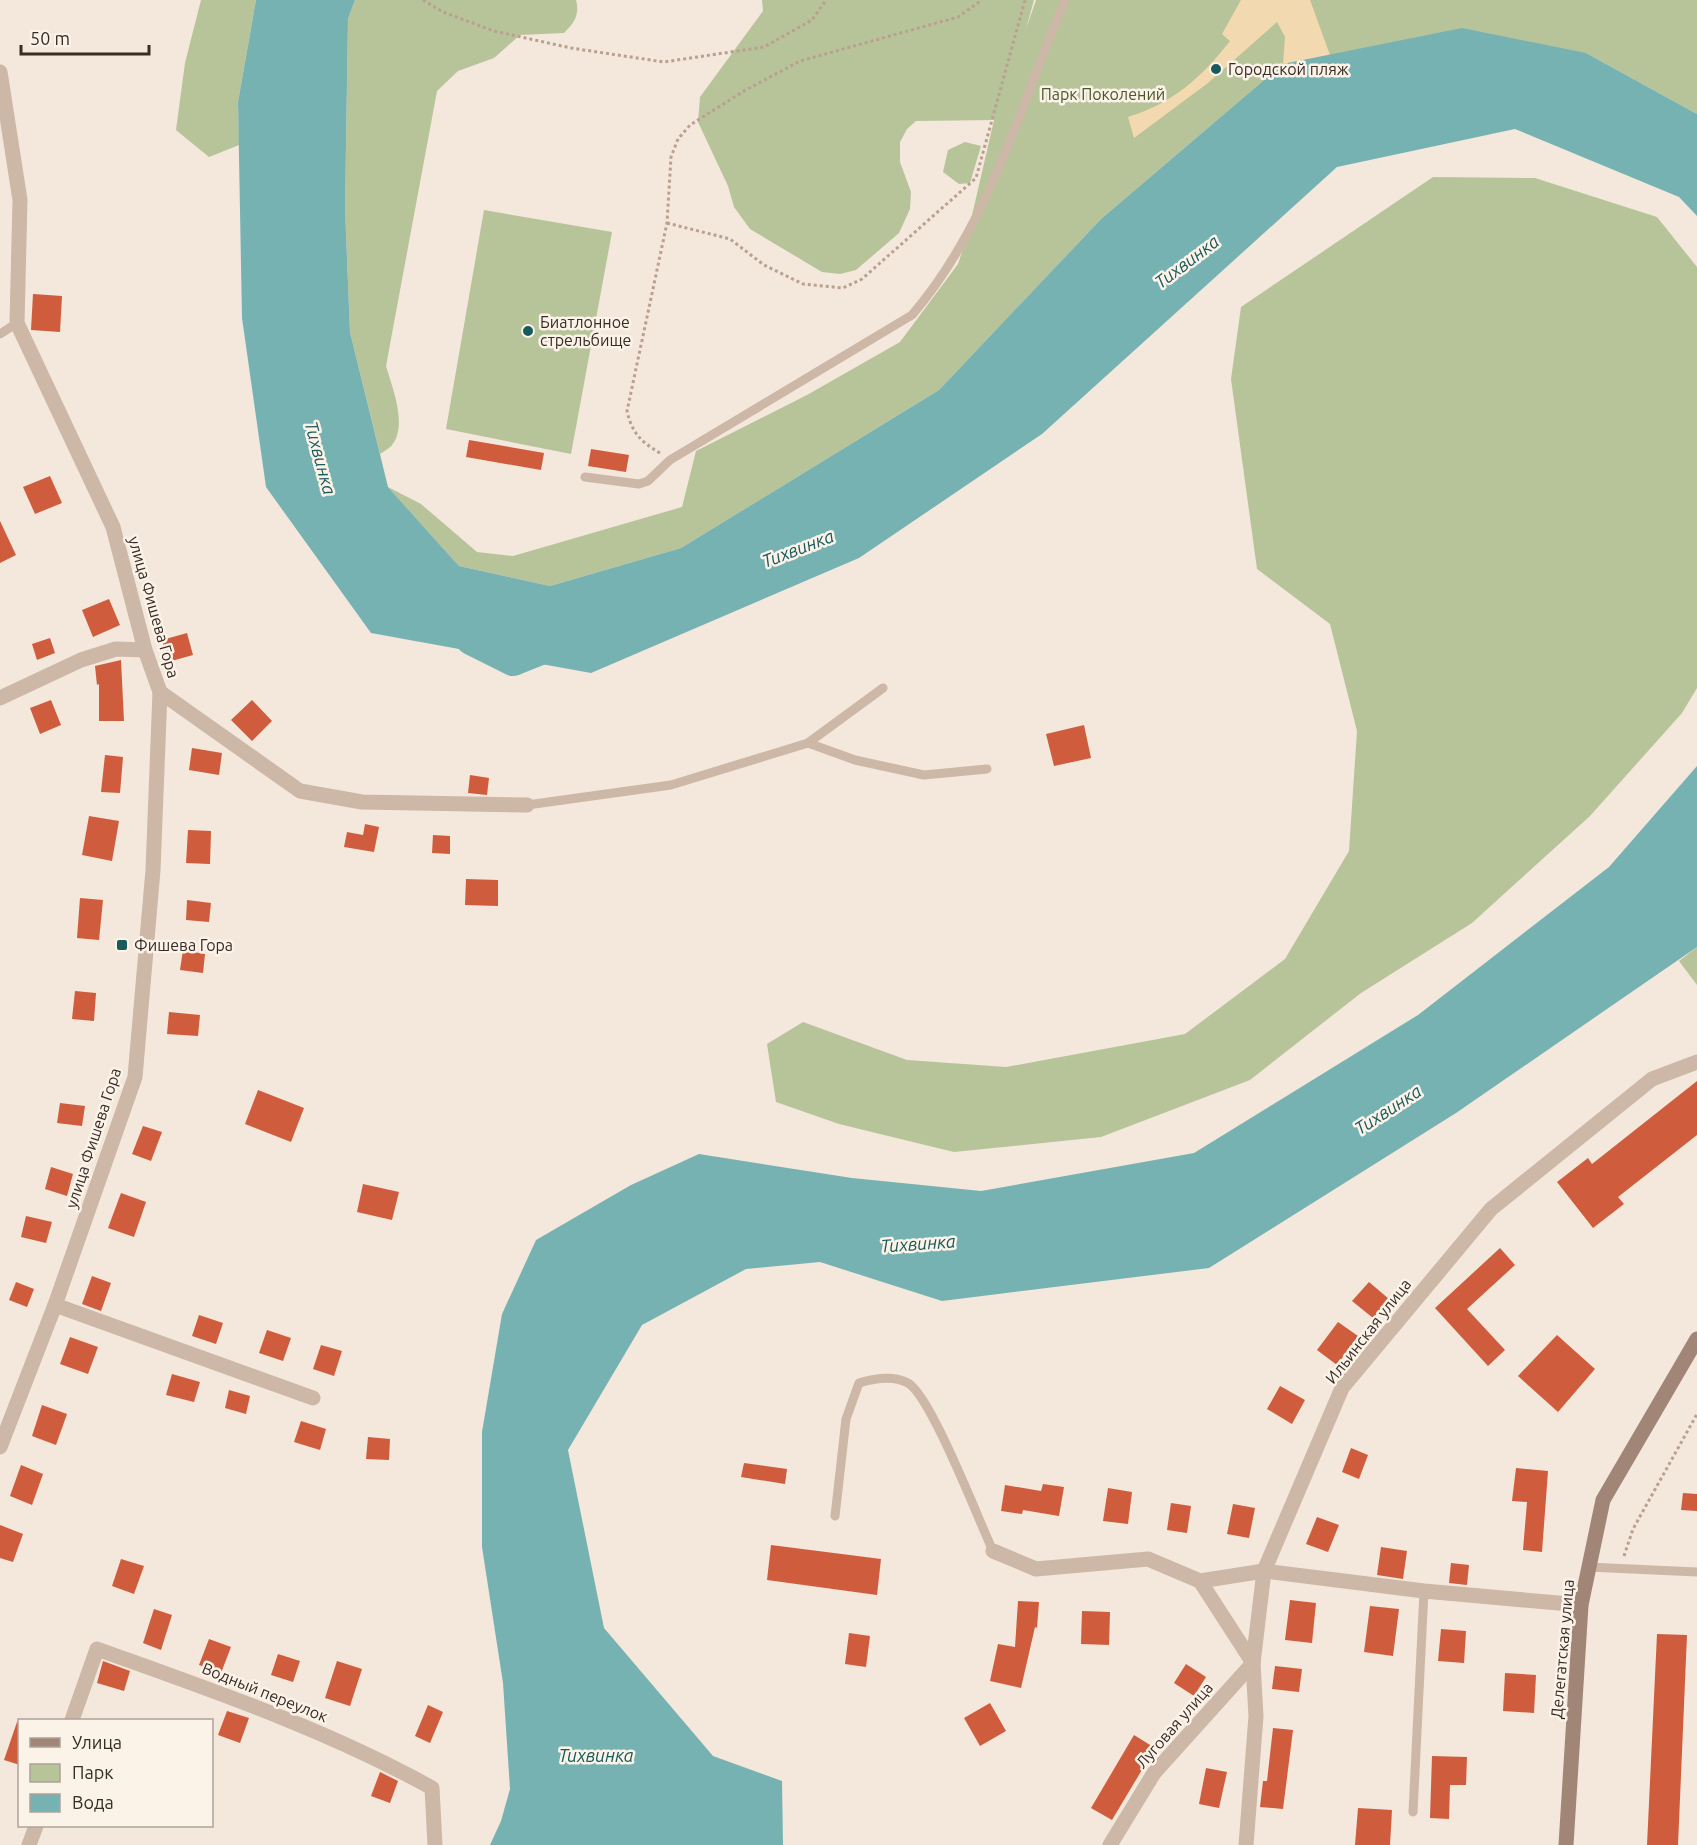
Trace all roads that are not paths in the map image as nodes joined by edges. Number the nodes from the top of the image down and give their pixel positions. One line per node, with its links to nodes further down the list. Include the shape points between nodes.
1 (1065, 0): 5 (lane, via 975,222 940,283 912,315 670,460 648,481 639,484)
2 (0, 72): 3 (street, улица Фишева Гора, via 20,200)
3 (17, 323): 4 (lane); 6 (street, улица Фишева Гора, via 113,527)
4 (0, 334)
5 (585, 477)
6 (145, 650): 8 (street, улица Фишева Гора); 9 (street, via 116,649 81,660)
7 (883, 688): 10 (lane)
8 (160, 692): 12 (street, via 300,791 362,802); 14 (street, улица Фишева Гора, via 153,870 135,1077)
9 (0, 699)
10 (808, 743): 11 (lane, via 855,760 924,775); 12 (lane, via 672,785)
11 (987, 769)
12 (527, 805)
13 (1697, 1062): 21 (street, Ильинская улица, via 1652,1079 1491,1209 1342,1388)
14 (55, 1305): 16 (street); 17 (street, улица Фишева Гора)
15 (1697, 1339): 20 (street, Делегатская улица, via 1603,1500)
16 (313, 1398)
17 (0, 1448)
18 (836, 1516): 19 (lane, via 846,1419 859,1383 881,1377 909,1384 935,1418)
19 (993, 1551): 23 (street, via 1036,1569 1148,1559)
20 (1588, 1567): 22 (lane); 25 (street, Делегатская улица)
21 (1264, 1571): 23 (street); 24 (street); 26 (street, Ильинская улица)
22 (1697, 1572)
23 (1200, 1581): 26 (street)
24 (1424, 1591): 25 (street); 28 (lane)
25 (1581, 1605): 34 (street, Делегатская улица)
26 (1252, 1663): 32 (street, Луговая улица, via 1154,1773); 33 (street, Ильинская улица, via 1256,1716)
27 (72, 1719): 31 (street, Водный переулок, via 97,1649 331,1738 432,1788)
28 (1413, 1812)
29 (36, 1827): 30 (street)
30 (29, 1845)
31 (435, 1845)
32 (1110, 1845)
33 (1246, 1845)
34 (1566, 1845)

